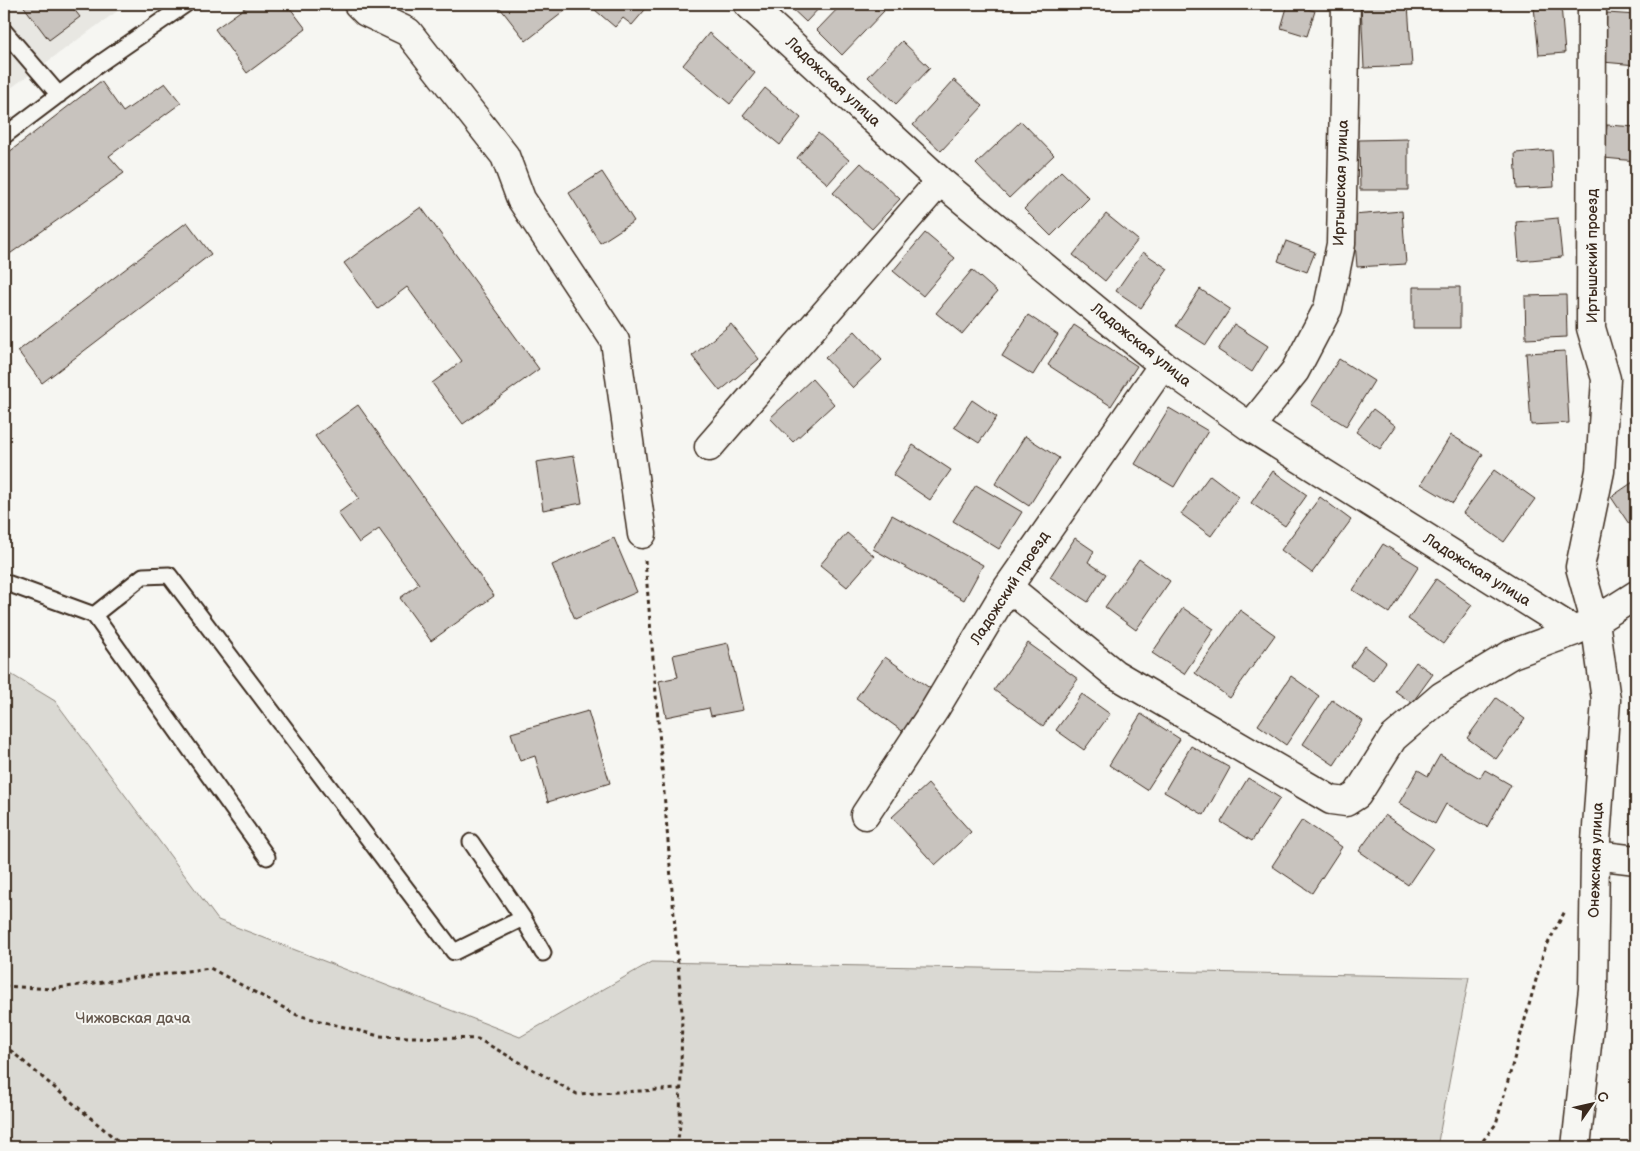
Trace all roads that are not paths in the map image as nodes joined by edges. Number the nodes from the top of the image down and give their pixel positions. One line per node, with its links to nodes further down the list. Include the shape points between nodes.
1 (186, 4): 7 (lane)
2 (358, 4): 13 (street, via 366,12 408,32 505,156 521,199 615,341)
3 (748, 4): 9 (street, Ладожская улица)
4 (1346, 4): 11 (street, Иртышская улица, via 1341,244 1328,308 1295,371)
5 (1592, 4): 18 (street, Иртышский проезд, via 1591,328 1606,379 1600,471 1580,567)
6 (4, 31): 7 (lane)
7 (59, 95): 8 (lane)
8 (4, 136)
9 (940, 180): 10 (street, Ладожская улица); 12 (street)
10 (1162, 365): 11 (street, Ладожская улица); 15 (street, Ладожский проезд)
11 (1250, 428): 18 (street, Ладожская улица)
12 (709, 447)
13 (642, 534)
14 (4, 582): 17 (lane)
15 (1008, 587): 18 (street, via 1115,674 1331,800 1346,802 1357,795 1393,738 1442,696 1512,654); 19 (street, Ладожский проезд, via 935,709)
16 (1636, 595): 18 (street)
17 (94, 615): 22 (lane); 24 (lane, via 142,576 169,575 454,952)
18 (1585, 626): 21 (street, Онежская улица, via 1606,700)
19 (865, 814)
20 (472, 842): 24 (lane)
21 (1595, 855): 23 (street); 26 (street, Онежская улица, via 1593,989)
22 (267, 856)
23 (1636, 860)
24 (523, 918): 25 (lane)
25 (543, 954)
26 (1576, 1147)

